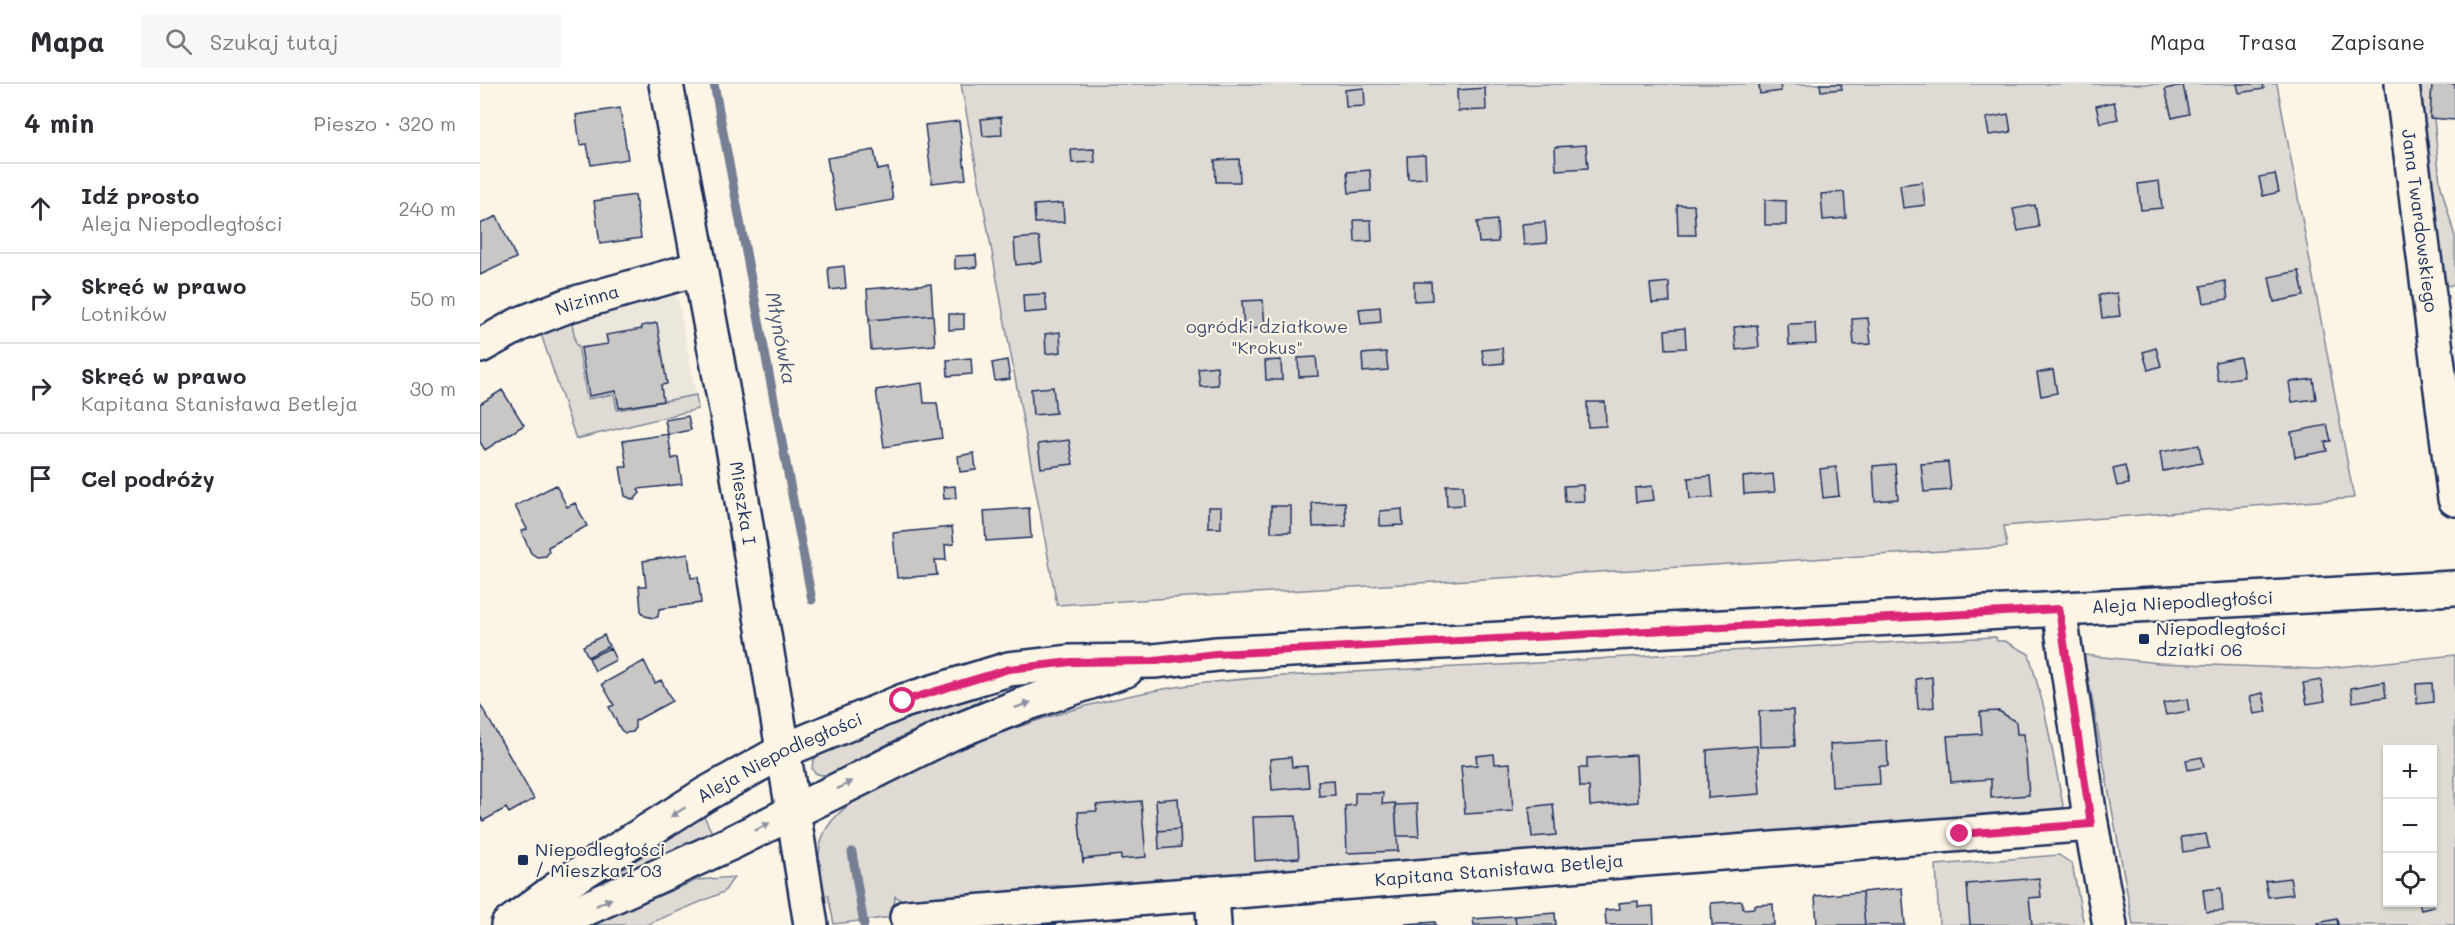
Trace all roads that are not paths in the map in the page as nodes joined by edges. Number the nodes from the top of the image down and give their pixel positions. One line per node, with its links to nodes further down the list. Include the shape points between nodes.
1 (666, 84): 3 (street, Mieszka I)
2 (2402, 84): 5 (street, Jana Twardowskiego)
3 (700, 268): 4 (street, Nizinna, via 569,305 520,324); 9 (street, Mieszka I)
4 (480, 346)
5 (2455, 499)
6 (2455, 588): 7 (street, Aleja Niepodległości)
7 (2059, 609): 8 (street, Aleja Niepodległości, via 1216,654); 11 (street)
8 (1154, 661): 9 (street, Aleja Niepodległości, via 1071,662 1009,669 903,701); 10 (street, Aleja Niepodległości, one-way to 8, via 952,733)
9 (783, 751): 10 (street, Mieszka I); 14 (street, Aleja Niepodległości, one-way to 14, via 706,794 562,885)
10 (793, 811): 15 (street, Aleja Niepodległości, one-way to 10); 16 (street, Mieszka I)
11 (2091, 824): 12 (street, Kapitana Stanisława Betleja); 17 (street)
12 (1213, 909): 13 (street, Kapitana Stanisława Betleja)
13 (908, 917)
14 (508, 925)
15 (550, 925)
16 (811, 925)
17 (2110, 925)

